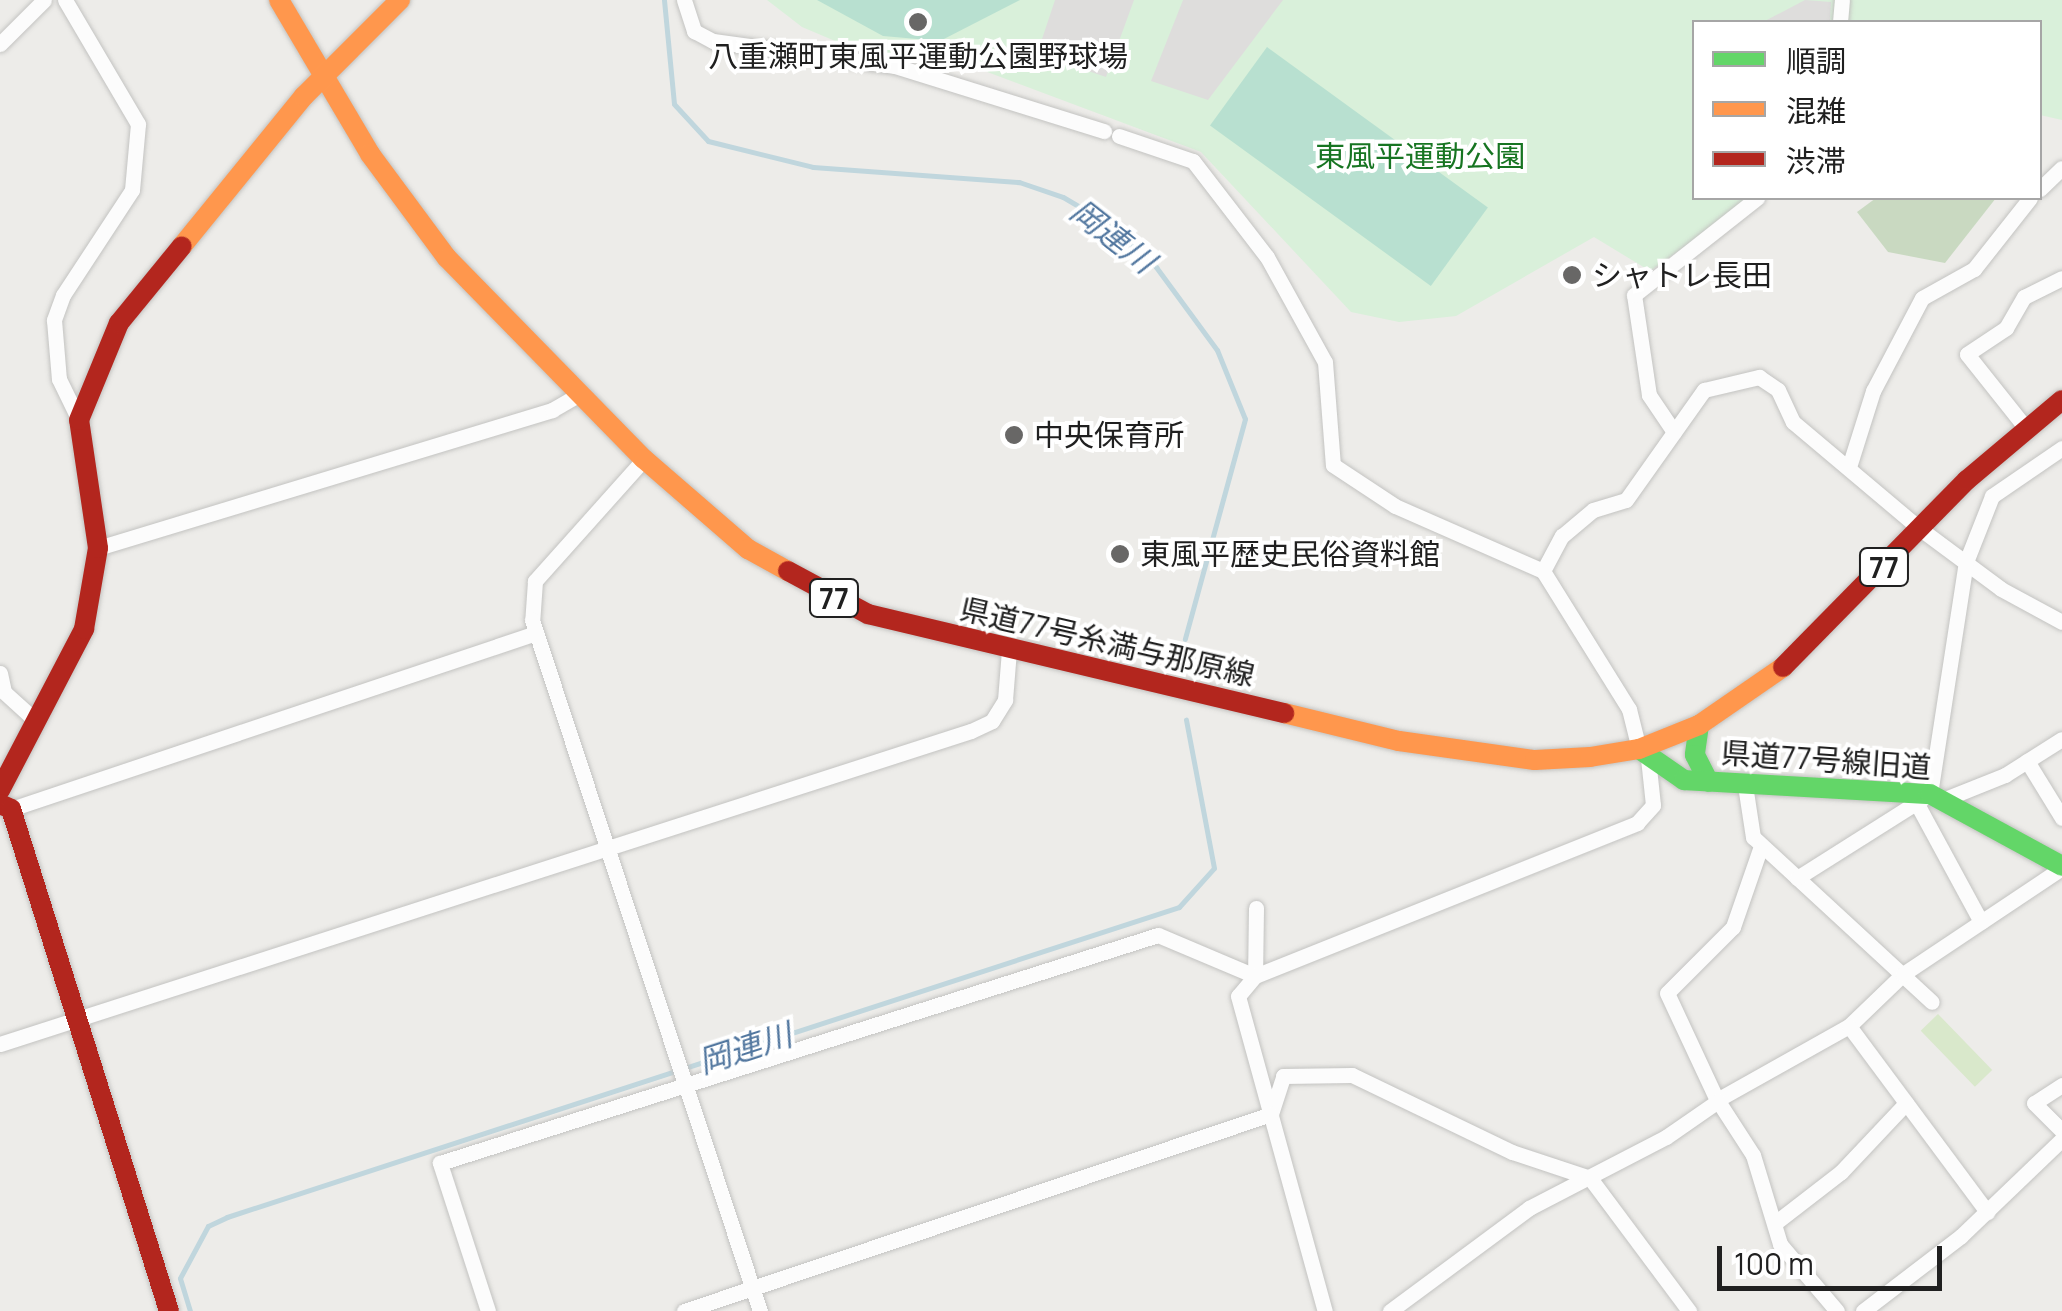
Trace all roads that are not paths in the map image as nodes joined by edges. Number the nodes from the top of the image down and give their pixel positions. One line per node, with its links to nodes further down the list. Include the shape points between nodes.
1 (44, 0): 6 (street)
2 (65, 0): 15 (street, via 138,124 132,190 63,295 54,320 59,379)
3 (279, 0): 7 (main road, 県道77号糸満与那原線 / 77)
4 (400, 0): 7 (main road)
5 (684, 0): 24 (street, via 694,31 713,41 895,66 1193,161 1266,257 1325,362 1334,466 1424,521)
6 (0, 44)
7 (323, 76): 13 (main road, 県道77号糸満与那原線 / 77, via 447,258); 15 (main road, via 118,324)
8 (2062, 168): 9 (street)
9 (2042, 187)
10 (1755, 200): 17 (street, via 1634,295 1649,395)
11 (2028, 200): 20 (street, via 1974,269 1922,298 1873,391)
12 (2062, 278): 16 (street, via 2024,297 2006,328 1967,354)
13 (580, 394): 19 (main road, 県道77号糸満与那原線 / 77); 22 (street, via 552,410)
14 (2062, 400): 16 (main road, 県道77号糸満与那原線 / 77)
15 (79, 420): 22 (main road)
16 (2026, 427): 21 (main road, 県道77号糸満与那原線 / 77)
17 (1674, 432): 20 (street, via 1704,390 1758,378 1778,390 1793,422); 24 (street, via 1626,500 1593,510 1562,536)
18 (2062, 448): 23 (street, via 1992,496)
19 (644, 460): 26 (street, via 535,581); 27 (main road, 県道77号糸満与那原線 / 77, via 710,520 808,586 868,614)
20 (1849, 466): 21 (street)
21 (1920, 528): 23 (street); 30 (main road, 県道77号糸満与那原線 / 77, via 1793,660)
22 (98, 548): 29 (main road, via 84,629)
23 (1966, 562): 25 (street); 37 (street)
24 (1543, 571): 32 (street, via 1628,709)
25 (2062, 622)
26 (536, 632): 38 (street); 41 (street)
27 (1009, 650): 32 (main road, 県道77号糸満与那原線 / 77, via 1468,754 1535,760); 41 (street, via 1005,700 992,721)
28 (0, 673): 29 (street, via 4,692)
29 (36, 721): 36 (main road)
30 (1699, 725): 32 (main road, 県道77号糸満与那原線 / 77); 34 (main road, via 1695,755)
31 (2062, 739): 33 (street)
32 (1644, 754): 34 (main road, 県道77号線旧道, via 1670,776); 47 (street, via 1653,806 1637,823)
33 (2027, 761): 37 (street); 39 (street)
34 (1709, 782): 35 (main road, 県道77号線旧道)
35 (1745, 784): 37 (main road, 県道77号線旧道); 40 (street, via 1753,837)
36 (0, 790)
37 (1931, 799): 42 (main road, 県道77号線旧道); 43 (street); 45 (street)
38 (6, 807): 49 (main road)
39 (2062, 818)
40 (1761, 846): 43 (street); 50 (street, via 1733,928 1667,993 1717,1100)
41 (607, 848): 49 (street); 52 (street)
42 (2061, 863): 45 (street)
43 (1797, 878): 46 (street)
44 (1256, 908): 47 (street)
45 (1981, 922): 46 (street)
46 (1904, 974): 48 (street); 50 (street)
47 (1255, 976): 52 (street, via 1158,935); 55 (street, via 1238,996)
48 (1932, 1002)
49 (75, 1019): 51 (street); 61 (main road)
50 (1849, 1026): 54 (street)
51 (0, 1044)
52 (686, 1085): 60 (street); 62 (street, via 440,1162)
53 (2062, 1085): 56 (street, via 2034,1103)
54 (1906, 1102): 58 (street); 59 (street, via 1841,1172)
55 (1271, 1114): 57 (street, via 1283,1076 1352,1075 1512,1152); 60 (street); 65 (street)
56 (2062, 1135): 58 (street)
57 (1590, 1178): 59 (street, via 1718,1101 1753,1155); 66 (street, via 1529,1208); 67 (street)
58 (1986, 1212): 69 (street)
59 (1776, 1223): 68 (street, via 1780,1244)
60 (753, 1290): 63 (street); 64 (street)
61 (169, 1311)
62 (488, 1311)
63 (684, 1311)
64 (760, 1311)
65 (1324, 1311)
66 (1390, 1311)
67 (1689, 1311)
68 (1837, 1311)
69 (1863, 1311)

